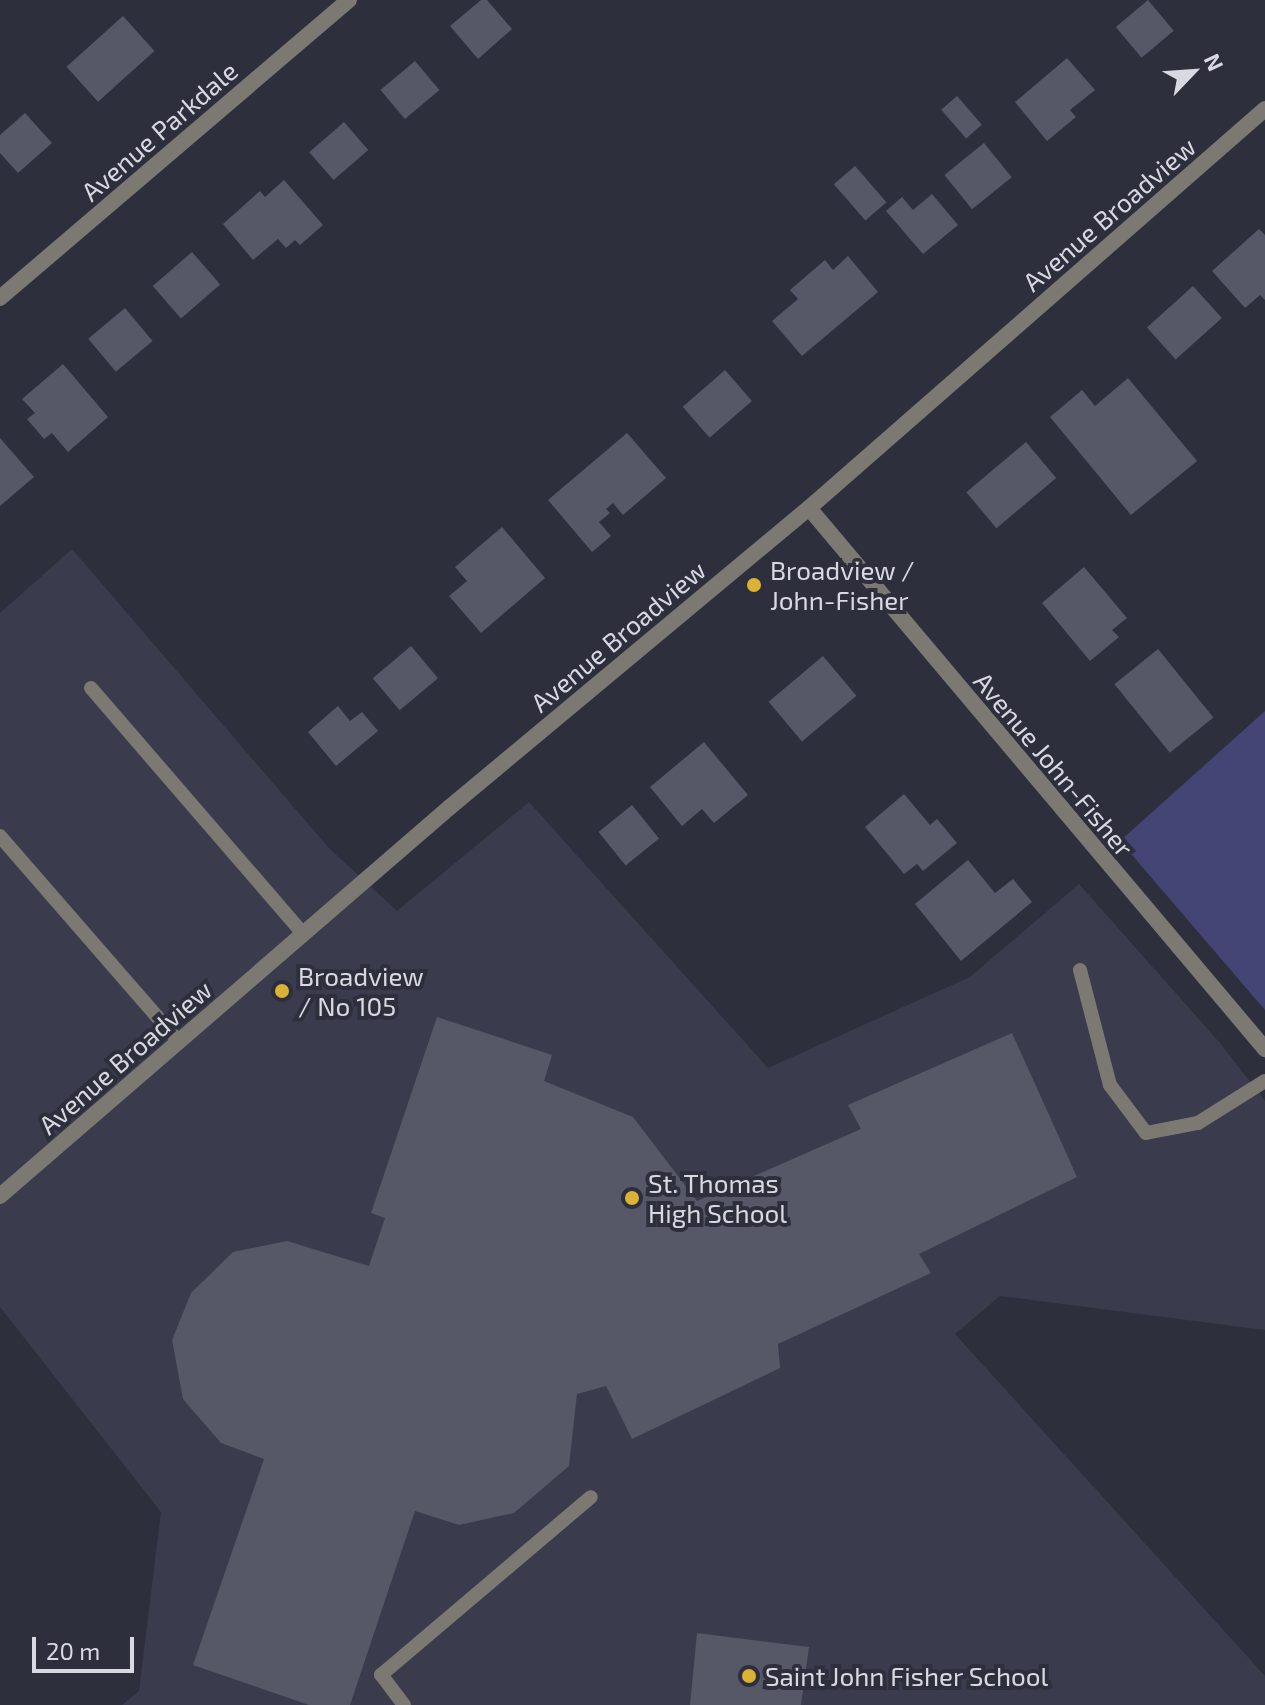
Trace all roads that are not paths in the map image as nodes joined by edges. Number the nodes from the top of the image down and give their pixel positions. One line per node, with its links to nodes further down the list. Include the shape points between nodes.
1 (349, 0): 3 (street, Avenue Parkdale)
2 (1265, 109): 4 (street, Avenue Broadview)
3 (1, 296)
4 (809, 508): 7 (street, Avenue Broadview); 10 (street, Avenue John-Fisher)
5 (91, 688): 7 (lane)
6 (0, 836): 9 (lane)
7 (303, 934): 9 (street, Avenue Broadview)
8 (1080, 970): 11 (lane, via 1110,1085 1146,1133 1198,1123)
9 (179, 1042): 12 (street, Avenue Broadview)
10 (1265, 1049)
11 (1265, 1081)
12 (0, 1196)
13 (591, 1497): 14 (lane, via 381,1675)
14 (404, 1705)

